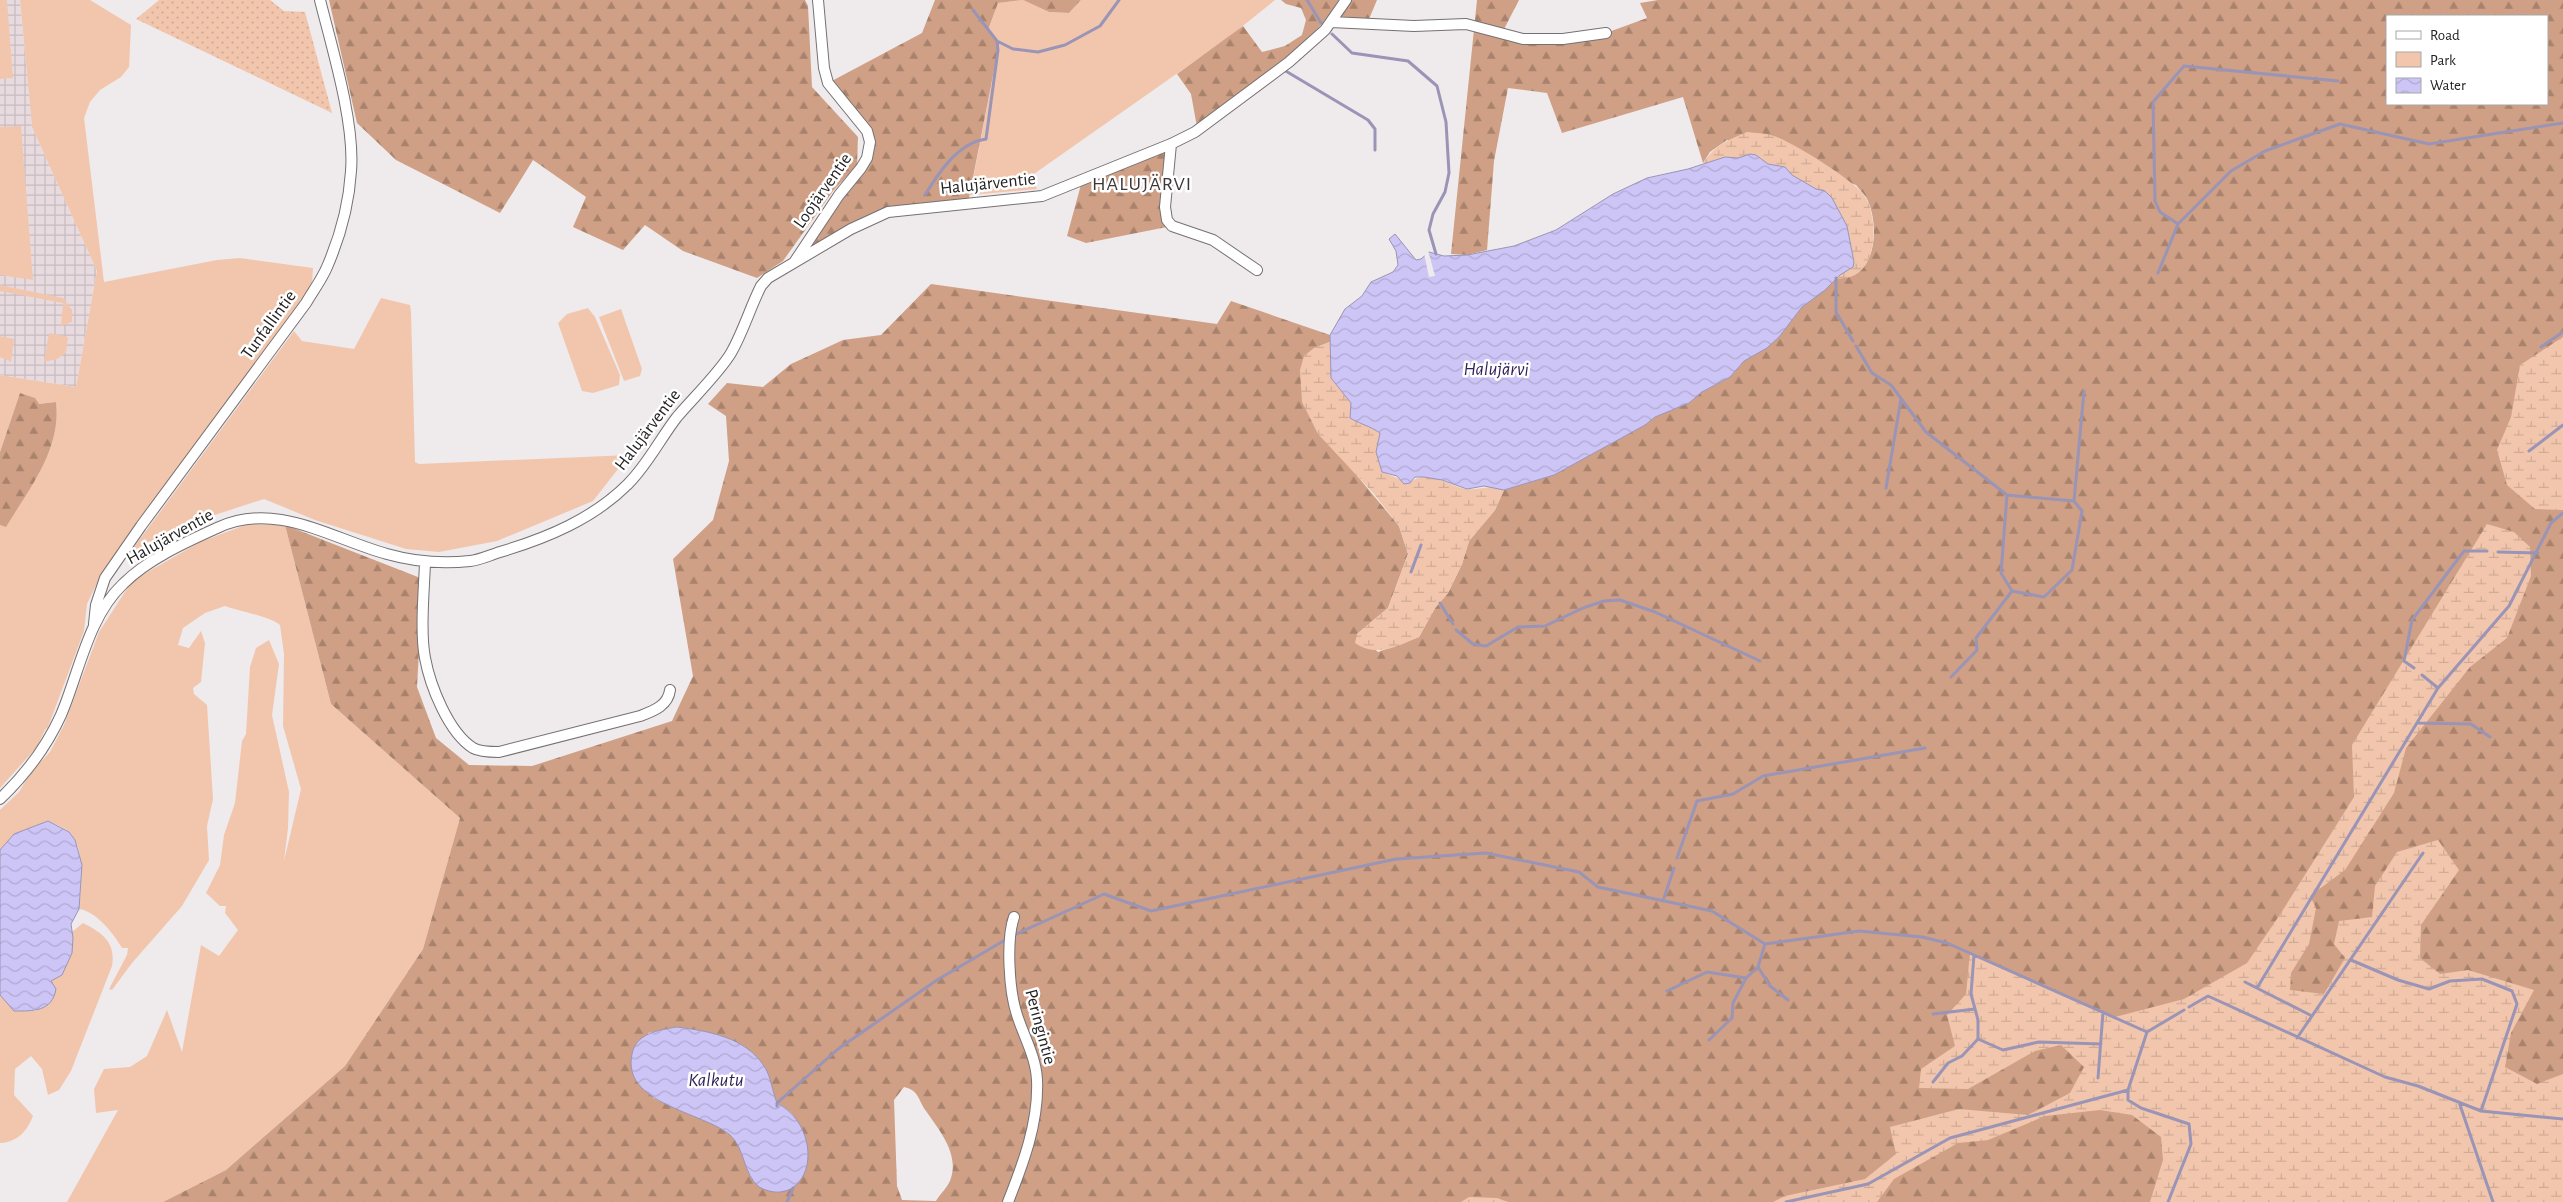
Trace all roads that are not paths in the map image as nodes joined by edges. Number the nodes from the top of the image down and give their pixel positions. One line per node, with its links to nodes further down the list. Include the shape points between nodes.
1 (320, 0): 10 (street, Tunfallintie, via 346,108 351,170 340,232 327,268 306,303 105,578 96,605)
2 (818, 0): 7 (street, Loojärventie, via 828,83 867,132 870,142 867,158)
3 (1346, 0): 4 (street, Halujärventie)
4 (1332, 22): 5 (street, via 1414,26 1466,24 1523,39 1563,39); 6 (street, Halujärventie, via 1281,68 1195,132)
5 (1606, 33)
6 (1171, 144): 7 (street, Halujärventie, via 1042,196 888,212 851,229); 8 (street, via 1165,207 1167,220 1172,226 1220,244)
7 (794, 263): 9 (street, Halujärventie, via 760,286 724,364 674,421 629,484 605,504 566,527 510,549 472,561)
8 (1257, 270)
9 (425, 562): 10 (street, Halujärventie, via 386,554 303,524 274,518 236,521 206,533 151,563 123,583 109,600); 11 (street, via 424,656 431,682 447,716 473,748 499,752 640,716 657,710 669,697)
10 (93, 630): 12 (street, Halujärventie, via 60,717 41,753)
11 (670, 690)
12 (0, 799)
13 (1014, 917): 14 (street, Peringintie, via 1010,974 1016,1013 1035,1063 1037,1088 1027,1153)
14 (1008, 1202)

